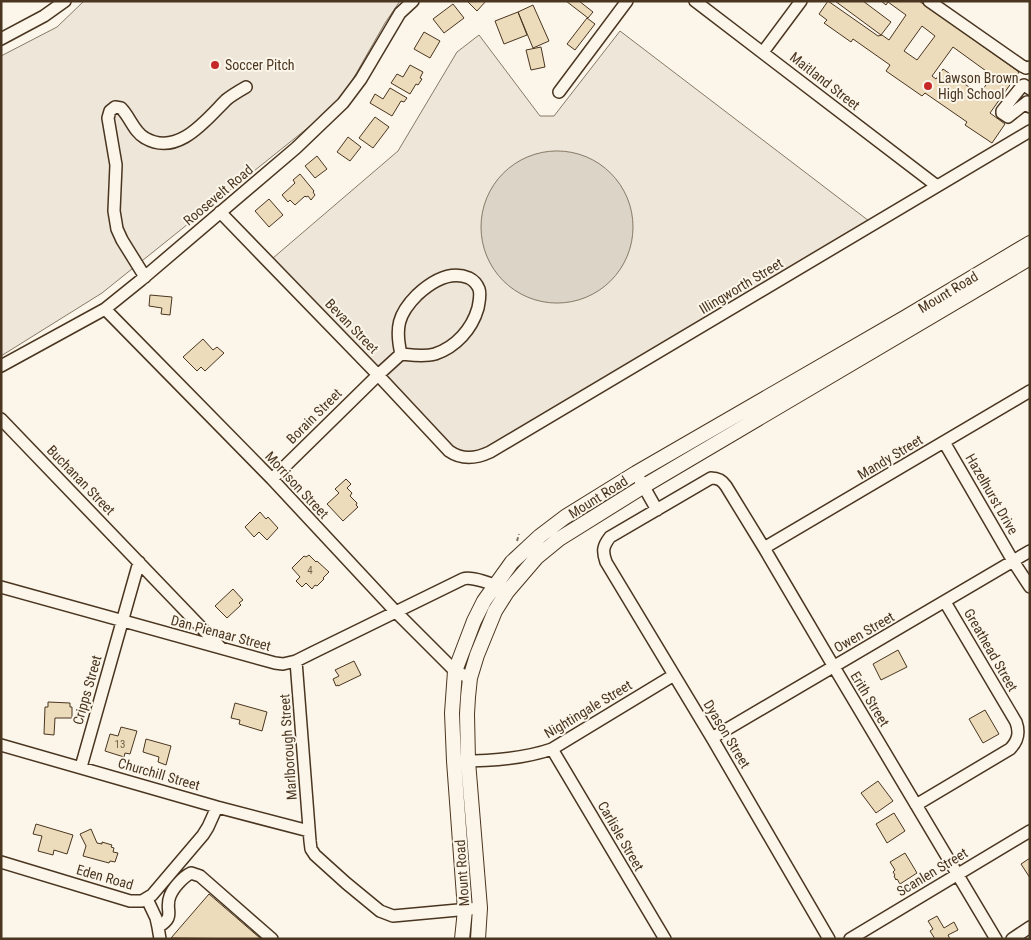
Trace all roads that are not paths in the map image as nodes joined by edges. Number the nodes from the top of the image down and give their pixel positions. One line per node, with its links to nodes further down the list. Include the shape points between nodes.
1 (65, 1): 7 (street)
2 (413, 1): 16 (street, Roosevelt Road, via 400,14 343,103 296,148)
3 (627, 1): 12 (street)
4 (696, 1): 8 (street, Maitland Street)
5 (801, 1): 8 (street)
6 (929, 1): 9 (street, via 1022,66)
7 (1, 39)
8 (763, 52): 15 (street, Maitland Street)
9 (1030, 67)
10 (246, 87): 19 (street, via 226,100 194,131 172,143 146,139 121,108 115,107 110,111 108,118 116,165 114,211 117,229)
11 (1030, 90): 13 (street, via 1022,86 1002,114 1010,117)
12 (559, 92)
13 (1029, 103)
14 (1030, 131): 15 (street, Illingworth Street)
15 (937, 186): 28 (street, Illingworth Street, via 490,452)
16 (220, 212): 19 (street, Roosevelt Road); 24 (street, Bevan Street)
17 (1030, 243): 21 (main road, Mount Road)
18 (1030, 258): 21 (main road, Mount Road)
19 (145, 277): 20 (street, Roosevelt Road)
20 (105, 309): 23 (street, Roosevelt Road); 30 (street, Morrison Street)
21 (860, 351): 29 (main road, Mount Road); 31 (main road, Mount Road)
22 (400, 354): 22 (street, via 399,322 421,291 451,276 466,277 476,283 479,303 473,323 461,338 436,354); 24 (street, Borain Street)
23 (1, 366)
24 (378, 375): 28 (street, Bevan Street, via 449,450); 30 (street, Borain Street)
25 (1030, 391): 27 (street, Mandy Street)
26 (1, 419): 36 (street, Buchanan Street)
27 (944, 442): 33 (street, Mandy Street); 35 (street, Hazelhurst Drive)
28 (464, 458)
29 (636, 473): 31 (street); 39 (main road, Mount Road, via 540,536 512,562)
30 (272, 479): 41 (street, Morrison Street)
31 (644, 486): 32 (street); 39 (main road, Mount Road, via 559,539)
32 (657, 510): 33 (street, Erith Street, via 716,478 726,486); 47 (street, Dyason Street, via 610,537 605,543 604,555)
33 (764, 548): 45 (street, Erith Street)
34 (1030, 551): 35 (street, Owen Street)
35 (1013, 561): 38 (street, Hazelhurst Drive); 40 (street, Owen Street)
36 (139, 562): 42 (street); 43 (street, Buchanan Street)
37 (1, 586): 42 (street, Dan Pienaar Street)
38 (1030, 587)
39 (501, 588): 41 (street, Dan Pienaar Street, via 463,578); 46 (main road, Mount Road, via 484,601); 48 (main road, Mount Road)
40 (945, 602): 45 (street, Owen Street); 55 (street, Greathead Street, via 1016,722 1019,733 1010,749)
41 (395, 611): 44 (street, Dan Pienaar Street); 46 (street, Morrison Street)
42 (122, 621): 43 (street, Dan Pienaar Street); 54 (street, Cripps Street)
43 (222, 649): 44 (street, Dan Pienaar Street, via 275,663)
44 (296, 660): 57 (street, Marlborough Street)
45 (834, 667): 49 (street, Owen Street); 55 (street, Erith Street)
46 (455, 671): 48 (street, Morrison Street); 53 (main road, Mount Road, via 452,713)
47 (674, 675): 49 (street, Dyason Street); 51 (street, Nightingale Street)
48 (470, 678): 52 (main road, Mount Road)
49 (712, 738): 71 (street, Dyason Street)
50 (1, 744): 54 (street, Churchill Street)
51 (552, 749): 52 (street, Nightingale Street, via 525,756); 70 (street, Carlisle Street)
52 (468, 761): 53 (street, Nightingale Street); 62 (main road, Mount Road)
53 (454, 762): 63 (main road, Mount Road)
54 (81, 767): 56 (street, Churchill Street)
55 (916, 805): 60 (street, Erith Street)
56 (217, 807): 57 (street, Churchill Street); 61 (street, Eden Road, via 203,835)
57 (309, 831): 63 (street, Marlborough Street, via 315,855 380,911 393,916)
58 (1030, 831): 60 (street, Scanlen Street)
59 (1, 862): 61 (street, Eden Road, via 130,901)
60 (958, 874): 72 (street, Scanlen Street); 73 (street, Erith Street)
61 (147, 898): 64 (street)
62 (480, 908): 63 (street, Marlborough Street); 69 (main road, Mount Road)
63 (464, 910): 68 (main road, Mount Road)
64 (158, 926): 66 (street); 67 (street, via 168,918 172,891 191,873 200,876)
65 (1030, 927): 74 (street)
66 (160, 939)
67 (272, 939)
68 (462, 939)
69 (478, 939)
70 (665, 939)
71 (829, 939)
72 (850, 939)
73 (996, 939)
74 (1012, 939)

